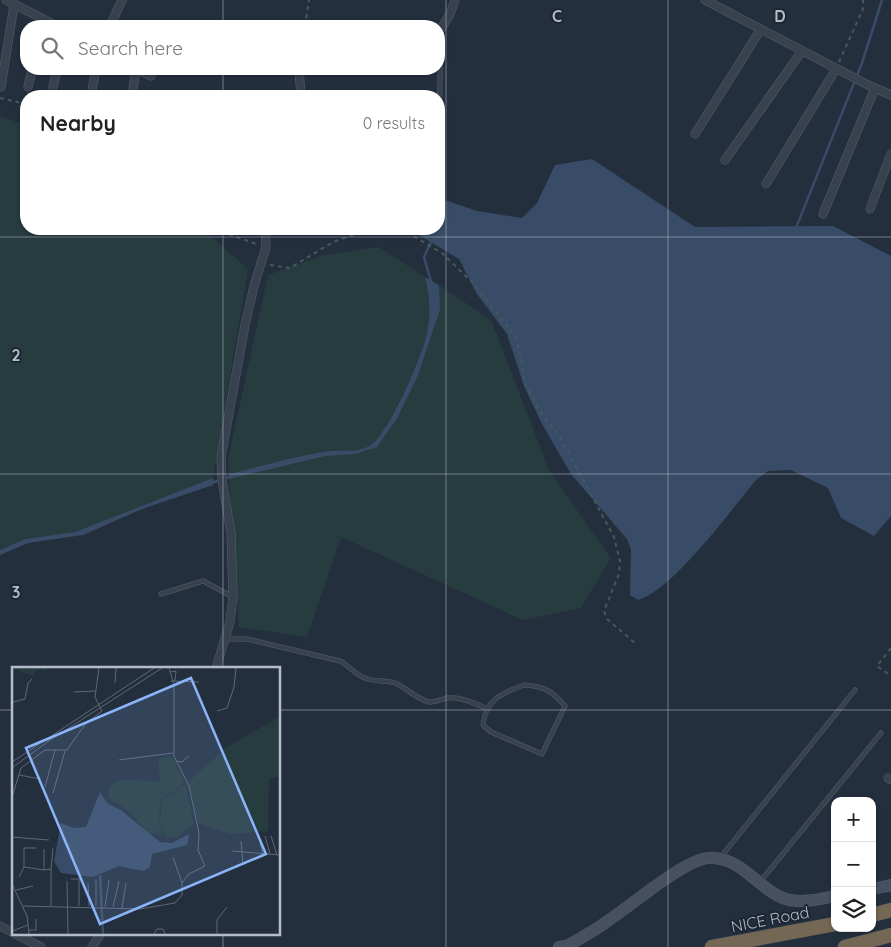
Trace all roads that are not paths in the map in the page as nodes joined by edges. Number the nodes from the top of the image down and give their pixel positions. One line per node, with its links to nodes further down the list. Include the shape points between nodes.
1 (6, 0): 5 (street)
2 (122, 0): 7 (street)
3 (455, 0): 8 (street)
4 (705, 0): 9 (street)
5 (14, 5): 6 (street); 18 (street)
6 (39, 20)
7 (113, 20)
8 (445, 22)
9 (761, 29): 10 (street); 27 (street)
10 (802, 50): 11 (street); 29 (street)
11 (836, 69): 21 (street); 30 (street)
12 (31, 75): 19 (street)
13 (55, 75): 20 (street)
14 (95, 75): 22 (street)
15 (136, 75): 23 (street)
16 (299, 75): 24 (street)
17 (440, 75): 25 (lane)
18 (1, 87)
19 (28, 87)
20 (53, 87)
21 (875, 88): 26 (street); 32 (street)
22 (92, 90)
23 (133, 90)
24 (300, 90)
25 (439, 90)
26 (891, 95)
27 (695, 134)
28 (891, 154): 31 (street)
29 (725, 160)
30 (766, 184)
31 (870, 209)
32 (823, 214)
33 (265, 235): 35 (street, via 266,247 254,284 221,457 231,533)
34 (161, 594): 35 (lane, via 203,581)
35 (233, 597): 36 (street)
36 (226, 638): 37 (street); 39 (lane, via 247,639 340,661 359,676 395,683 422,700 458,698)
37 (216, 667)
38 (855, 690): 41 (lane)
39 (488, 709): 39 (lane, via 483,725 491,732 542,754 565,706 554,693 536,686 524,686 504,692)
40 (881, 733): 42 (lane)
41 (718, 860): 42 (street, via 738,866); 56 (street, via 709,858 694,862 609,921 567,946)
42 (760, 882): 45 (street, via 788,900)
43 (891, 885): 44 (street)
44 (876, 888)
45 (831, 897)
46 (891, 910): 47 (highway)
47 (876, 914)
48 (831, 925): 57 (highway, NICE Road)
49 (0, 926): 50 (street)
50 (12, 932)
51 (16, 934): 54 (street)
52 (99, 934): 55 (street)
53 (891, 936): 58 (highway)
54 (41, 947)
55 (92, 947)
56 (559, 947)
57 (712, 947)
58 (845, 947)

